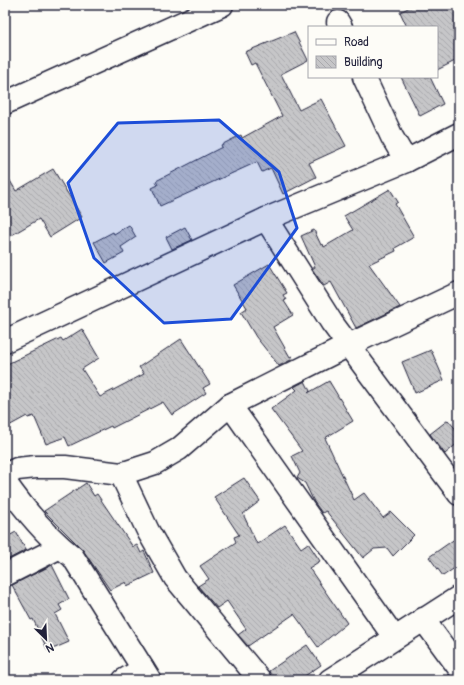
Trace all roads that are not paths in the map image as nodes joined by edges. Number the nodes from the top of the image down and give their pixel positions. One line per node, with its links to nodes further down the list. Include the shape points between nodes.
1 (222, 5): 3 (street)
2 (364, 78): 5 (street)
3 (5, 103)
4 (459, 134): 5 (street)
5 (406, 161): 6 (street)
6 (266, 219): 8 (street); 9 (street, via 332,323)
7 (459, 293): 9 (street)
8 (5, 341)
9 (349, 345): 10 (street); 14 (street)
10 (230, 405): 11 (street, via 179,449 155,463); 19 (street)
11 (121, 474): 12 (street, via 65,467 36,467 17,470); 23 (street, via 148,531 175,578)
12 (5, 476)
13 (5, 482): 15 (street)
14 (459, 494)
15 (60, 547): 16 (street); 21 (street, via 73,557)
16 (5, 575)
17 (459, 597): 18 (street)
18 (423, 619): 19 (street); 20 (street)
19 (394, 637): 24 (street)
20 (459, 668)
21 (146, 674): 22 (street)
22 (124, 680)
23 (260, 680)
24 (330, 680)

